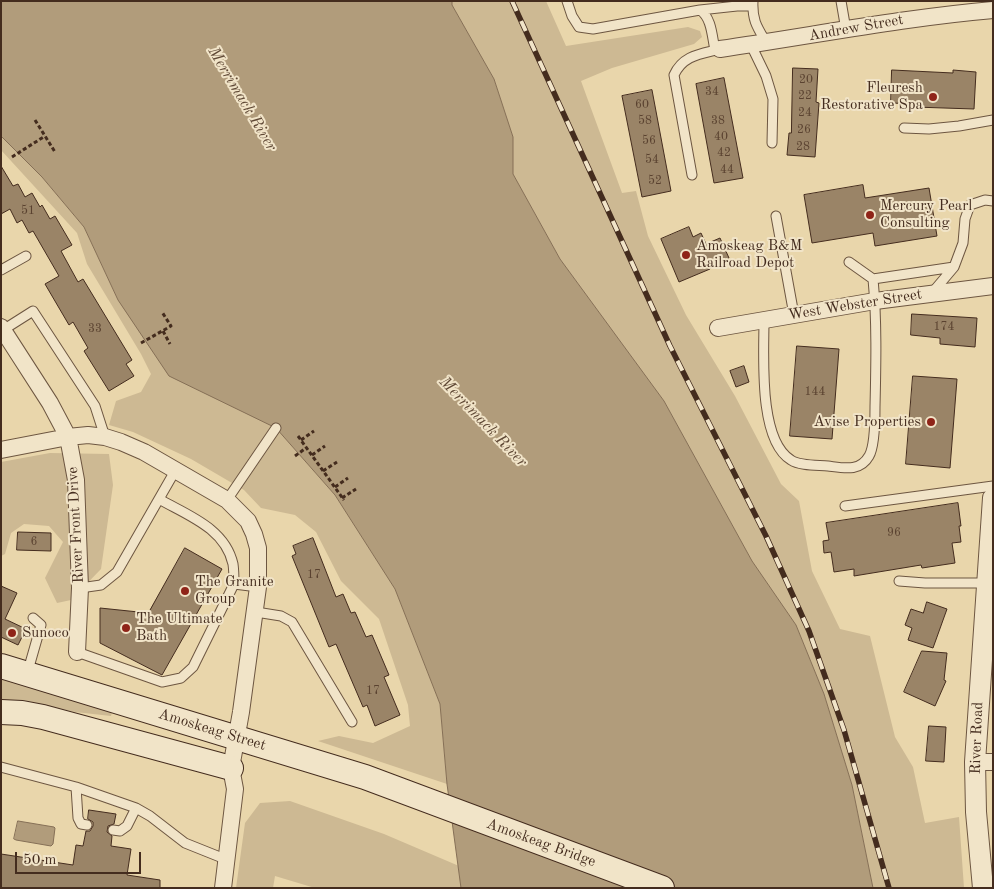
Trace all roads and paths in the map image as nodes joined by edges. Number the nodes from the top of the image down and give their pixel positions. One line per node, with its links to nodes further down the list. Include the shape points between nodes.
1 (567, 1): 4 (lane, via 580,27 593,29)
2 (841, 1): 6 (lane)
3 (753, 4): 4 (lane); 7 (lane, via 752,15)
4 (700, 10): 8 (lane, via 706,14)
5 (993, 10): 6 (street, Andrew Street, via 954,10)
6 (846, 30): 7 (street, Andrew Street)
7 (759, 43): 8 (street, Andrew Street); 13 (lane, via 772,99)
8 (718, 49): 16 (lane, via 678,64 674,75)
9 (35, 120): 12 (path)
10 (993, 120): 11 (lane, via 929,129)
11 (904, 128)
12 (46, 136): 14 (path); 15 (path)
13 (772, 143)
14 (55, 152)
15 (12, 157)
16 (692, 175)
17 (993, 200): 21 (lane, via 970,205 965,218 963,243)
18 (776, 216): 28 (lane)
19 (26, 256): 22 (lane)
20 (849, 262): 23 (lane)
21 (954, 267): 23 (lane); 25 (lane)
22 (1, 270)
23 (873, 278): 26 (lane)
24 (993, 286): 25 (street, West Webster Street)
25 (932, 293): 26 (street, West Webster Street)
26 (875, 301): 28 (street, West Webster Street); 29 (lane, via 873,436 870,455 861,465 849,469 794,462 784,456 776,443 767,417)
27 (162, 312): 32 (path, via 170,326)
28 (794, 315): 29 (street, West Webster Street)
29 (764, 320): 31 (street, West Webster Street)
30 (2, 328): 37 (street, River Front Drive); 38 (lane, via 33,311 95,406)
31 (718, 328)
32 (163, 331): 33 (path); 34 (path)
33 (141, 343)
34 (170, 344)
35 (276, 428): 53 (lane)
36 (314, 431): 40 (path, via 300,438)
37 (68, 437): 38 (street); 41 (street); 60 (street, River Front Drive, via 76,480)
38 (105, 437): 45 (street, via 144,452)
39 (325, 446): 42 (path)
40 (306, 448): 42 (path); 43 (path)
41 (1, 450)
42 (312, 455): 46 (path)
43 (295, 456)
44 (337, 462): 46 (path)
45 (175, 471): 52 (lane); 53 (street)
46 (324, 471): 49 (path)
47 (348, 478): 49 (path)
48 (993, 486): 54 (lane)
49 (335, 488): 50 (path, via 343,499)
50 (356, 489)
51 (993, 498): 55 (street, River Road)
52 (159, 499): 58 (lane, via 211,529 222,539 233,565); 60 (lane, via 117,572 101,585)
53 (226, 500): 59 (street, via 248,521 254,534 258,548)
54 (845, 506)
55 (992, 524): 57 (street, River Road)
56 (899, 581): 57 (lane)
57 (990, 583): 63 (street, River Road)
58 (234, 584): 59 (lane); 64 (lane, via 193,667 181,678 162,682)
59 (258, 586): 61 (street)
60 (80, 588): 64 (street, River Front Drive)
61 (256, 612): 69 (lane, via 281,616 292,622); 70 (street)
62 (33, 618): 67 (lane, via 41,625)
63 (988, 625): 65 (street, River Road)
64 (77, 652)
65 (987, 656): 71 (street, River Road, via 982,703)
66 (1, 666): 67 (main road, Amoskeag Street)
67 (26, 674): 70 (main road, Amoskeag Street)
68 (1, 712): 73 (main road, Amoskeag Street, via 43,717)
69 (352, 722)
70 (236, 737): 73 (street); 75 (main road, Amoskeag Street)
71 (984, 762): 82 (street, River Road, via 976,812)
72 (1, 767): 74 (lane)
73 (231, 768): 79 (street, via 235,789)
74 (76, 787): 76 (lane); 77 (lane, via 78,818 81,824)
75 (421, 798): 81 (main road, Amoskeag Bridge)
76 (136, 808): 78 (lane, via 127,826 120,831); 79 (lane, via 185,843)
77 (87, 825)
78 (113, 830)
79 (226, 859): 80 (street)
80 (223, 888)
81 (662, 888)
82 (983, 888)

